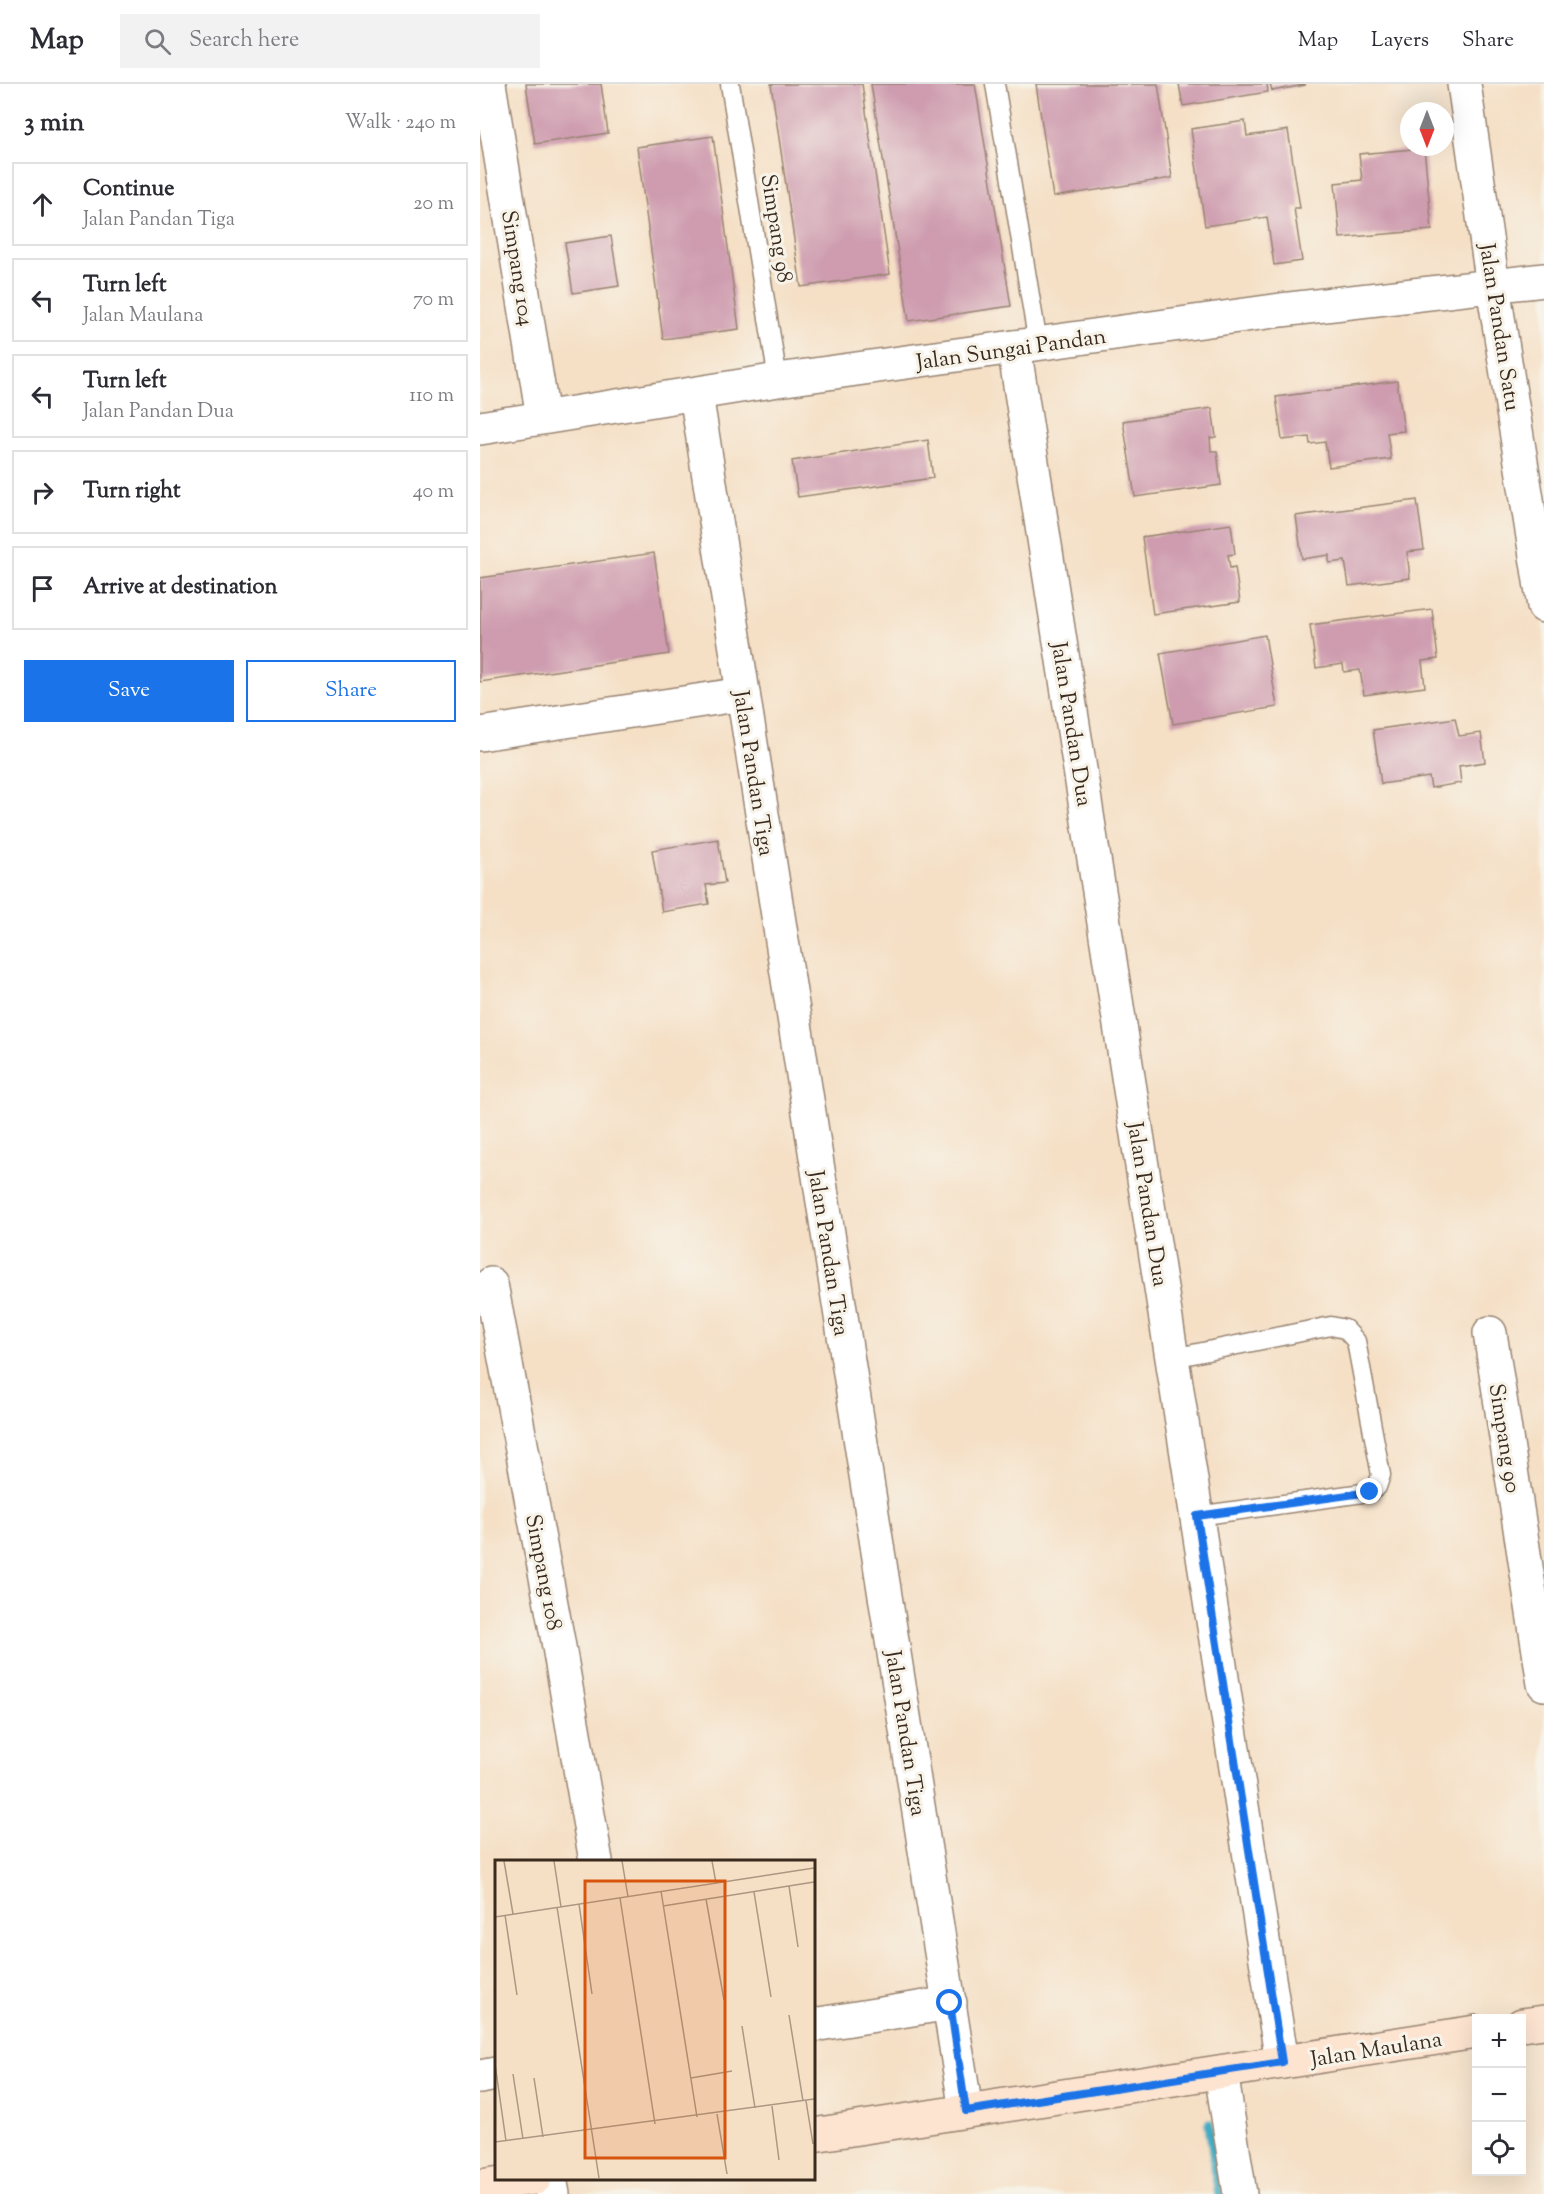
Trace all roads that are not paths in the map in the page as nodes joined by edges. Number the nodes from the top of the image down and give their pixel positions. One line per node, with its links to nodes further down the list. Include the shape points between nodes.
1 (489, 84): 10 (street, Simpang 104)
2 (730, 84): 8 (lane, Simpang 98)
3 (995, 84): 7 (lane)
4 (1464, 84): 6 (street, Jalan Pandan Satu)
5 (1544, 280): 6 (street, Jalan Sungai Pandan)
6 (1493, 286): 7 (street, Jalan Sungai Pandan); 12 (street, Jalan Pandan Satu)
7 (1026, 345): 8 (street, Jalan Sungai Pandan); 17 (street, Jalan Pandan Dua)
8 (778, 380): 9 (street, Jalan Sungai Pandan)
9 (696, 394): 10 (street, Jalan Sungai Pandan); 13 (street, Jalan Pandan Tiga)
10 (543, 417): 11 (street, Jalan Sungai Pandan)
11 (480, 428)
12 (1544, 606)
13 (743, 694): 14 (street); 21 (street, Jalan Pandan Tiga)
14 (480, 734)
15 (491, 1284): 20 (street, Simpang 108)
16 (1490, 1333): 19 (street, Simpang 90)
17 (1173, 1358): 18 (street, Jalan Pandan Dua); 18 (lane, via 1331,1326 1345,1329 1356,1341 1381,1475 1370,1492)
18 (1197, 1516): 26 (street, Jalan Pandan Dua)
19 (1544, 1684)
20 (596, 1860)
21 (950, 2003): 24 (street); 30 (street, Jalan Pandan Tiga)
22 (1544, 2022): 23 (main road)
23 (1526, 2024)
24 (814, 2025)
25 (1472, 2033): 26 (main road, Jalan Maulana)
26 (1282, 2062): 27 (main road, Jalan Maulana)
27 (1221, 2072): 30 (main road, Jalan Maulana); 36 (street)
28 (495, 2074): 29 (street)
29 (480, 2077)
30 (966, 2111): 31 (main road, Jalan Maulana)
31 (814, 2135)
32 (528, 2179): 34 (main road)
33 (550, 2179): 35 (street)
34 (480, 2186)
35 (553, 2194)
36 (1240, 2194)

